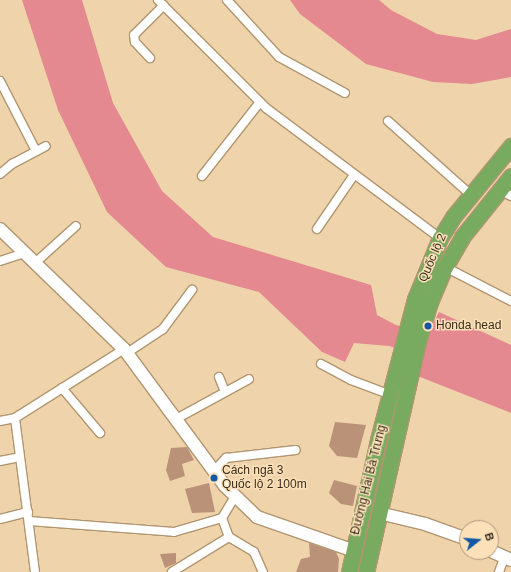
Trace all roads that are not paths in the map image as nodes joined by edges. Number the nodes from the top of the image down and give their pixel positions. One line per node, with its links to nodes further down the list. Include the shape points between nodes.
1 (227, 0): 5 (street, via 279,57)
2 (161, 3): 3 (street, via 134,35 135,42); 6 (street)
3 (150, 58)
4 (0, 81): 10 (street)
5 (345, 93)
6 (260, 102): 12 (street); 13 (street)
7 (388, 121): 16 (street)
8 (46, 146): 10 (street)
9 (511, 146): 16 (highway, Quốc lộ 2)
10 (36, 152): 11 (street, via 12,164)
11 (0, 174)
12 (354, 175): 19 (street); 20 (street)
13 (202, 176)
14 (511, 176): 15 (highway, Quốc lộ 2)
15 (506, 193): 24 (highway, Quốc lộ 2, via 462,237)
16 (470, 194): 20 (highway, Quốc lộ 2)
17 (76, 226): 23 (street)
18 (0, 229): 21 (street)
19 (317, 229)
20 (440, 238): 33 (highway, Quốc lộ 2, via 415,299)
21 (24, 253): 22 (street); 23 (street)
22 (0, 261)
23 (35, 263): 27 (street)
24 (445, 267): 26 (street); 33 (highway, Quốc lộ 2)
25 (192, 290): 27 (street, via 163,329)
26 (511, 302)
27 (126, 351): 31 (street); 35 (street)
28 (321, 364): 33 (street, via 351,380)
29 (219, 377): 32 (street)
30 (249, 379): 32 (street)
31 (62, 388): 34 (street); 37 (street)
32 (225, 392): 35 (street)
33 (397, 392): 44 (highway, Đường Hai Bà Trưng); 50 (highway, Đường Hai Bà Trưng)
34 (15, 418): 36 (street); 39 (street)
35 (176, 419): 41 (street)
36 (0, 421)
37 (100, 433)
38 (296, 450): 41 (street, via 226,458)
39 (20, 457): 40 (street); 43 (street)
40 (0, 461)
41 (214, 471): 42 (street)
42 (235, 496): 45 (street); 50 (street, via 257,517)
43 (28, 512): 46 (street); 47 (street)
44 (380, 513): 48 (street, via 425,524); 56 (highway, Đường Hai Bà Trưng)
45 (222, 518): 47 (street, via 174,532); 49 (street)
46 (0, 519)
47 (29, 521): 52 (street)
48 (459, 536)
49 (229, 537): 53 (street); 54 (street, via 254,552)
50 (352, 550): 55 (highway, Đường Hai Bà Trưng)
51 (508, 559): 57 (street)
52 (35, 572)
53 (172, 572)
54 (263, 572)
55 (349, 572)
56 (366, 572)
57 (500, 572)

